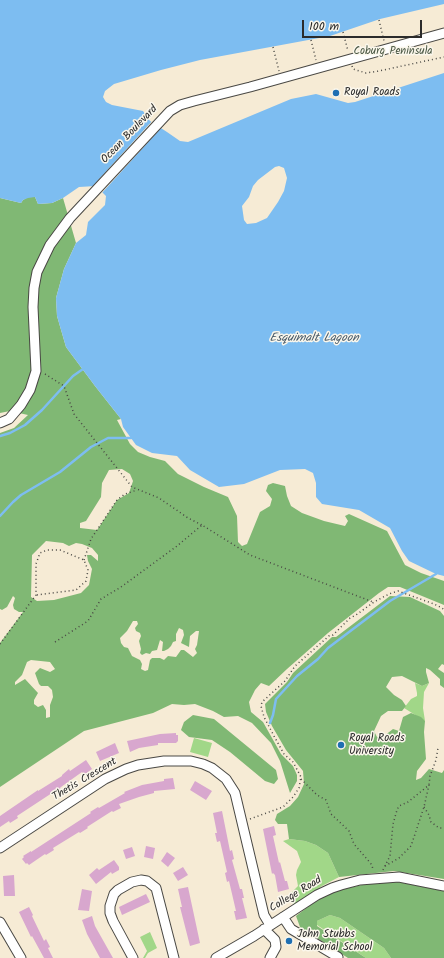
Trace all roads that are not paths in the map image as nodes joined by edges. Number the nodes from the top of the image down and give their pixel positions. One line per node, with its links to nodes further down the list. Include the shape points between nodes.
1 (444, 33): 2 (street, Ocean Boulevard, via 187,103 170,111 58,232 43,258 34,288 36,368 30,390 21,405 9,419)
2 (0, 423)
3 (0, 848): 7 (street, Thetis Crescent, via 116,774 138,765 164,761 197,763 220,774 235,793)
4 (444, 886): 5 (street, College Road, via 399,877 360,880 332,888)
5 (283, 917): 7 (street, College Road); 8 (street, via 291,929)
6 (0, 922): 9 (street)
7 (267, 927): 12 (street, College Road); 13 (street, Thetis Crescent, via 276,947)
8 (338, 957)
9 (21, 958)
10 (133, 958): 11 (street, via 113,920 110,906 118,890 141,880 156,888)
11 (174, 958)
12 (216, 958)
13 (270, 958)

